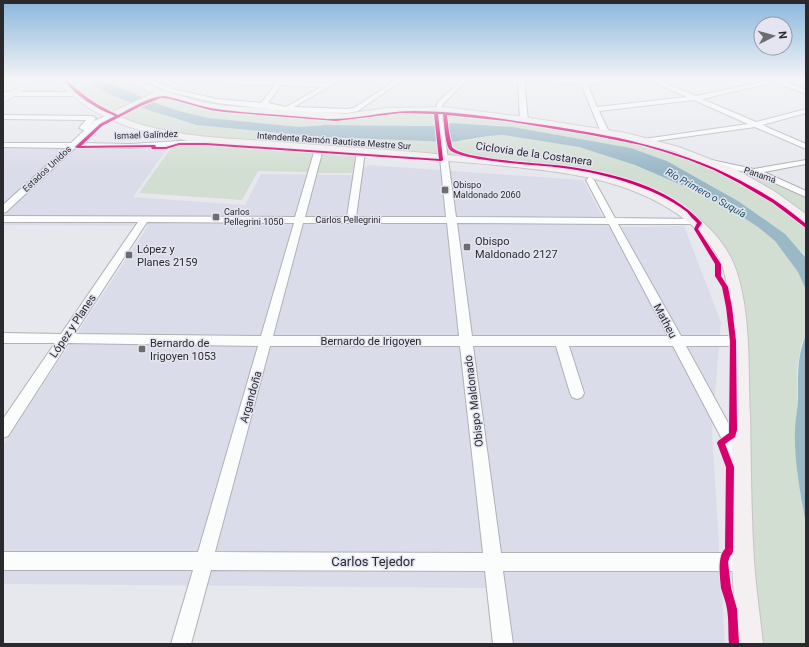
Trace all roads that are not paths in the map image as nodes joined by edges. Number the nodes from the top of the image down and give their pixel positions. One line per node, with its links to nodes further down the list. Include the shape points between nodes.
1 (102, 110): 11 (main road, Intendente Ramón Bautista Mestre Sur)
2 (122, 110): 11 (main road)
3 (248, 110): 10 (main road, via 326,116 353,116 392,111)
4 (334, 110): 5 (street)
5 (355, 110)
6 (523, 110): 13 (street)
7 (596, 110): 15 (street)
8 (723, 110): 14 (street)
9 (806, 111): 14 (street)
10 (439, 112): 13 (main road); 23 (street, Obispo Maldonado)
11 (113, 114): 16 (main road, Intendente Ramón Bautista Mestre Sur, via 165,133); 19 (street, Estados Unidos)
12 (3, 117): 19 (street, via 92,118)
13 (524, 120): 15 (main road)
14 (756, 125): 17 (street); 20 (street)
15 (605, 132): 17 (main road)
16 (222, 141): 19 (street, Ismael Galíndez, via 130,146); 21 (main road, Intendente Ramón Bautista Mestre Sur)
17 (644, 141): 24 (main road)
18 (3, 145): 19 (street, Ismael Galíndez)
19 (68, 145): 29 (street, Estados Unidos)
20 (806, 147)
21 (319, 149): 22 (main road, Intendente Ramón Bautista Mestre Sur); 33 (street, Argandoña)
22 (361, 152): 23 (main road, Intendente Ramón Bautista Mestre Sur); 34 (street)
23 (444, 152): 35 (street, Obispo Maldonado); 37 (main road, Intendente Ramón Bautista Mestre Sur, via 496,163 581,172 621,183 669,203)
24 (712, 162): 26 (street, Panamá); 30 (main road, via 752,182)
25 (806, 162): 26 (street)
26 (753, 171): 28 (street, Panamá)
27 (590, 180): 36 (street, Matheu)
28 (806, 194)
29 (3, 210)
30 (806, 218)
31 (3, 219): 32 (street, Carlos Pellegrini)
32 (144, 220): 33 (street, Carlos Pellegrini); 39 (street, López y Planes)
33 (300, 220): 34 (street, Carlos Pellegrini); 41 (street, Argandoña)
34 (351, 220): 35 (street, Carlos Pellegrini)
35 (453, 220): 36 (street, Carlos Pellegrini); 40 (street, Obispo Maldonado)
36 (611, 221): 37 (street, Carlos Pellegrini); 44 (street, Matheu)
37 (693, 221): 43 (main road, Intendente Ramón Bautista Mestre Sur, via 710,238 729,266 736,297)
38 (3, 338): 39 (street, Bernardo de Irigoyen)
39 (64, 339): 41 (street, Bernardo de Irigoyen); 46 (street, López y Planes)
40 (467, 340): 41 (street, Bernardo de Irigoyen); 42 (street, Bernardo de Irigoyen); 50 (street, Obispo Maldonado)
41 (266, 341): 49 (street, Argandoña)
42 (561, 341): 44 (street, Bernardo de Irigoyen); 45 (street)
43 (740, 341): 44 (street, Bernardo de Irigoyen); 47 (main road, Intendente Ramón Bautista Mestre Sur)
44 (676, 342): 47 (street, Matheu)
45 (578, 393)
46 (3, 431)
47 (741, 462): 51 (main road, Intendente Ramón Bautista Mestre Sur)
48 (3, 560): 49 (street, Carlos Tejedor)
49 (204, 560): 50 (street, Carlos Tejedor); 52 (street, Argandoña)
50 (493, 561): 51 (street, Carlos Tejedor); 53 (street, Obispo Maldonado)
51 (743, 562): 54 (main road, Intendente Ramón Bautista Mestre Sur)
52 (181, 644)
53 (503, 644)
54 (750, 644)

